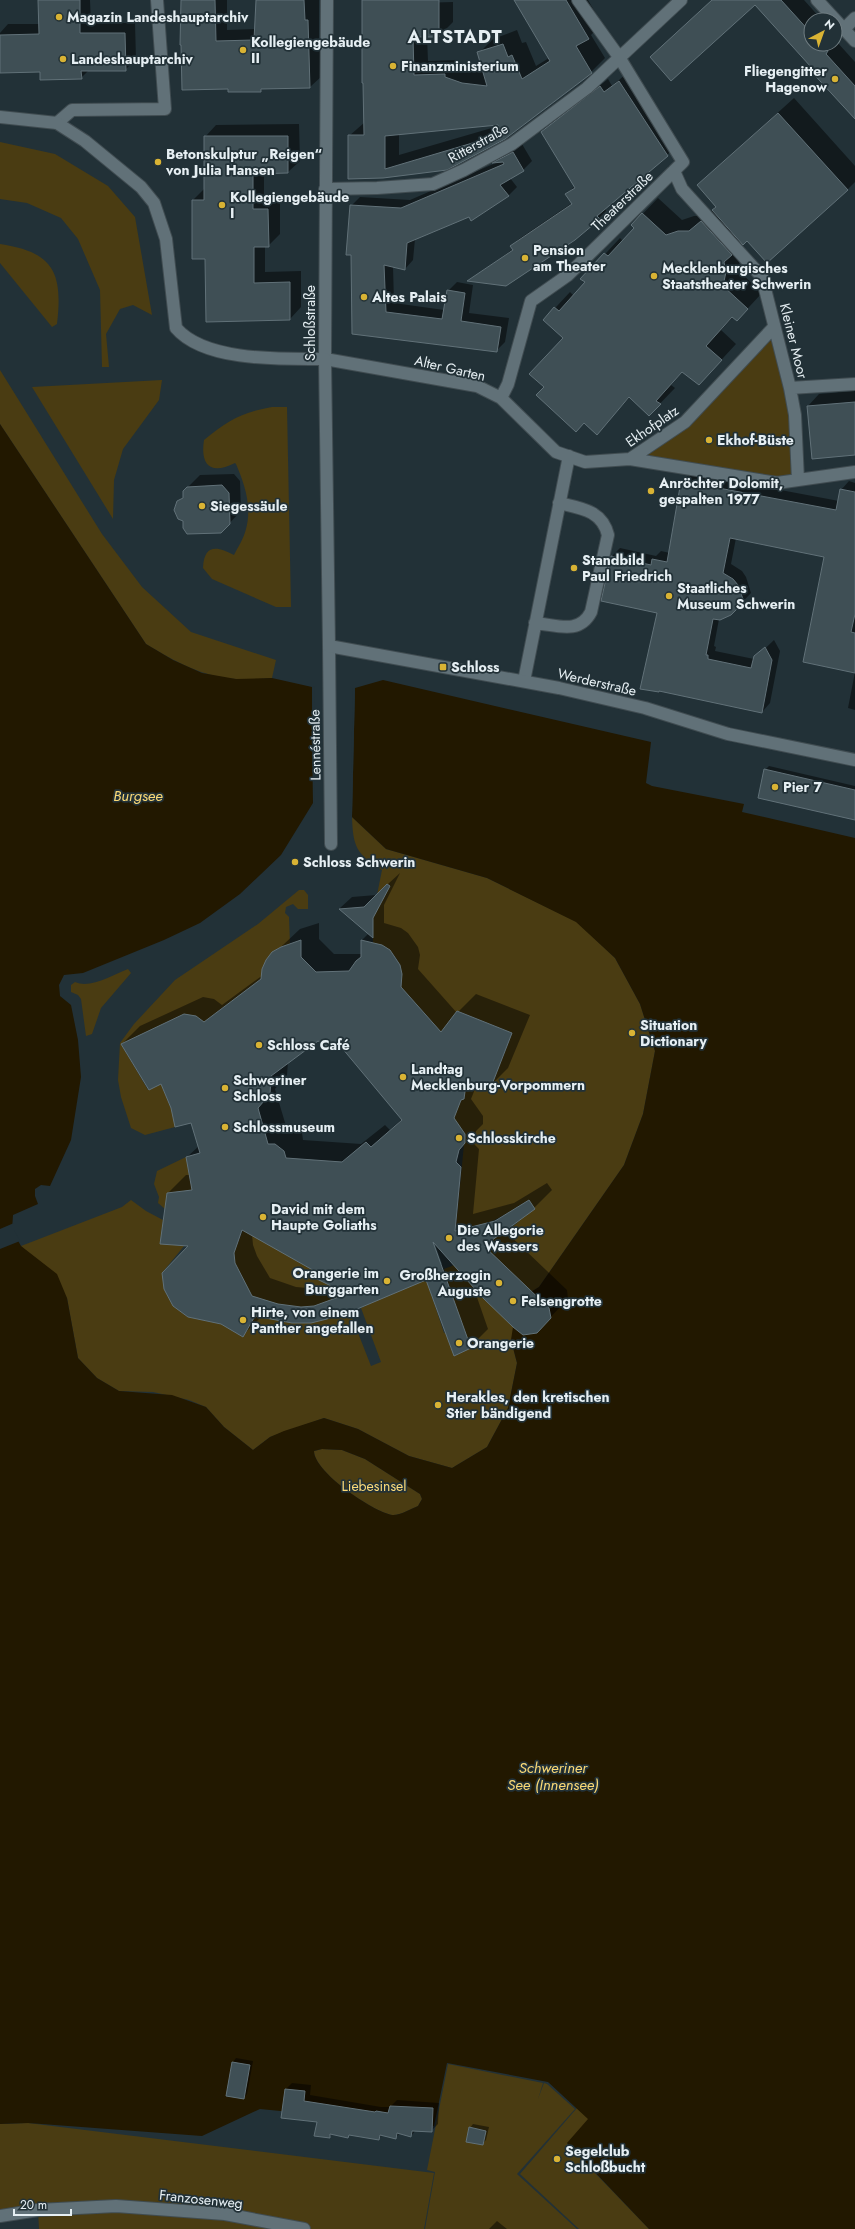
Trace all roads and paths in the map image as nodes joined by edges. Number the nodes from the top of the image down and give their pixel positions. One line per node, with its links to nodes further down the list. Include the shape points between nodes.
1 (157, 0): 11 (street, via 165,109 72,110)
2 (327, 0): 13 (street, Schloßstraße)
3 (578, 0): 9 (street, Kleiner Moor)
4 (681, 0): 9 (street, Ritterstraße)
5 (817, 0): 7 (street)
6 (855, 18): 7 (street)
7 (844, 29): 8 (street)
8 (855, 41)
9 (619, 58): 12 (street, Kleiner Moor); 13 (street, Ritterstraße, via 588,88 512,144 433,184)
10 (0, 117): 11 (street)
11 (57, 123): 15 (street, Alter Garten, via 85,140 120,167 154,204 166,239 176,328 184,338 212,351 284,359)
12 (679, 167): 14 (street, Kleiner Moor, via 682,189 762,277); 18 (street, Theaterstraße, via 568,275 531,301 508,384)
13 (325, 189): 15 (street, Schloßstraße)
14 (774, 327): 17 (street, Kleiner Moor); 20 (street, Ekhofplatz, via 685,422)
15 (325, 359): 18 (street, Alter Garten, via 478,386); 25 (street, Schloßstraße)
16 (855, 384): 17 (street)
17 (790, 388): 22 (street, Kleiner Moor, via 795,415)
18 (500, 398): 19 (street, Alter Garten, via 556,452)
19 (569, 456): 20 (street, Alter Garten, via 585,462); 23 (street)
20 (630, 460): 22 (street, Ekhofplatz, via 777,483)
21 (855, 472): 22 (street, Ekhofplatz)
22 (798, 480)
23 (559, 503): 24 (street); 24 (street, via 590,510 606,525 608,534 591,612 586,622 575,627)
24 (535, 623): 26 (street)
25 (329, 646): 26 (street, Werderstraße); 28 (street, Lennéstraße)
26 (524, 682): 27 (street, Werderstraße, via 645,708 728,734)
27 (855, 760)
28 (331, 844)
29 (0, 2216): 30 (street, Franzosenweg, via 38,2210 116,2206 225,2214)
30 (304, 2229)

